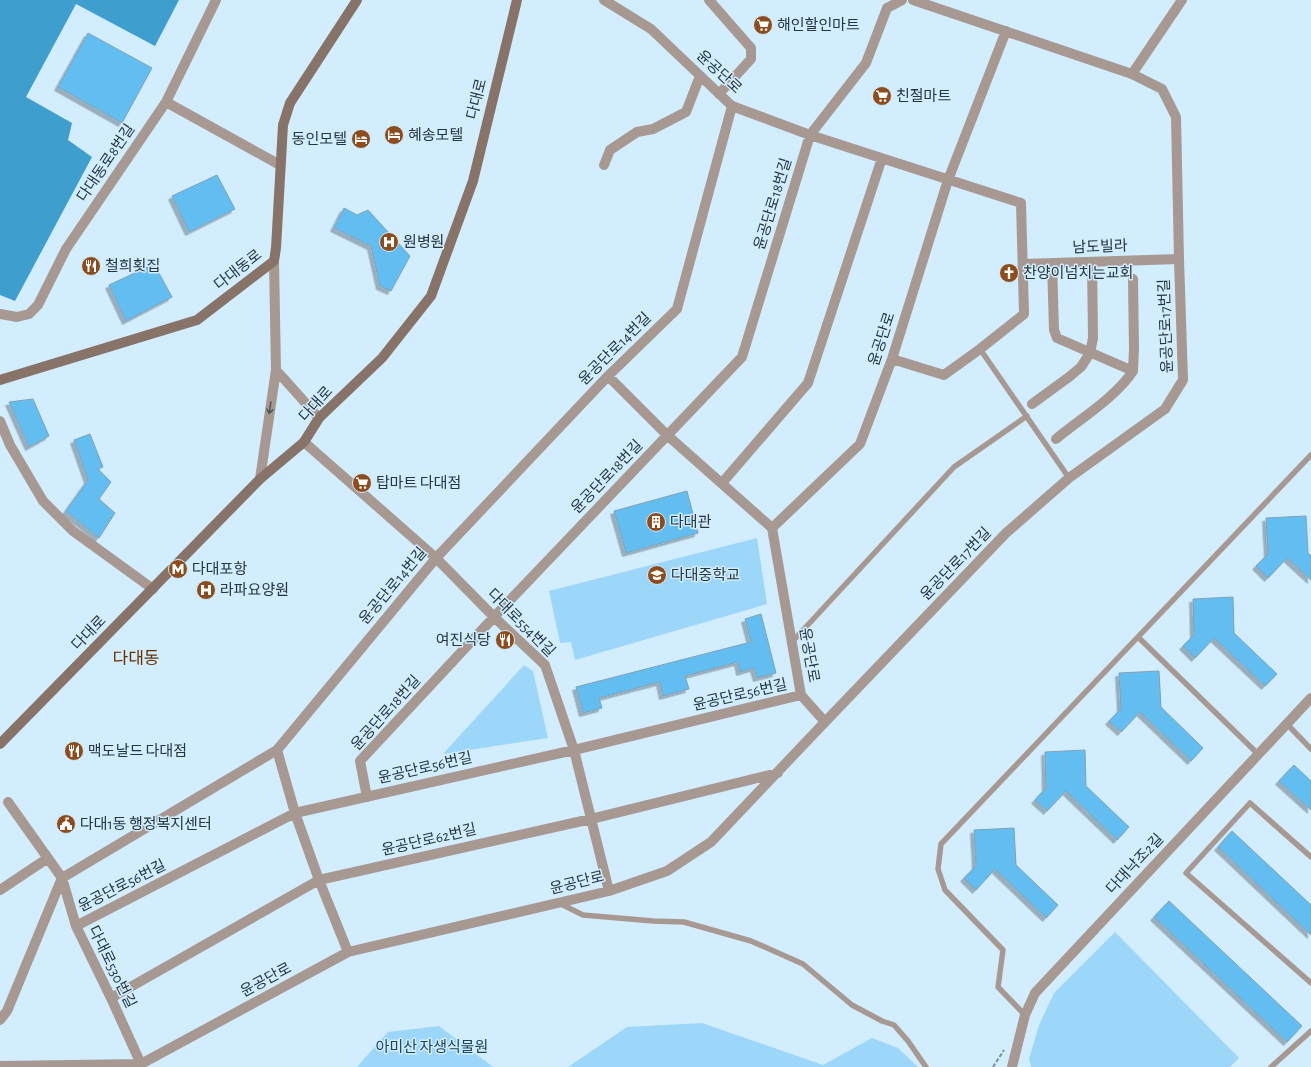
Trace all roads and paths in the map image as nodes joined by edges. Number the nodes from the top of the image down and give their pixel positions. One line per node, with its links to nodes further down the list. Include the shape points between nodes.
1 (216, 0): 13 (street, 다대동로8번길)
2 (357, 0): 18 (main road, 다대동로, via 290,103 283,125)
3 (517, 0): 36 (main road, 다대로, via 473,181 431,296 382,358)
4 (604, 0): 11 (street, 윤공단로, via 651,29)
5 (709, 0): 12 (street, via 751,48 751,59)
6 (902, 0): 15 (street, via 887,8 866,63)
7 (913, 0): 9 (street, 윤공단로17번길)
8 (1182, 0): 10 (street)
9 (1006, 31): 10 (street, 윤공단로17번길); 19 (street)
10 (1132, 74): 20 (street, 윤공단로17번길, via 1162,89 1176,117)
11 (700, 76): 12 (street, 윤공단로); 17 (street, via 686,112 653,129 637,132 610,150)
12 (719, 94): 14 (street, 윤공단로)
13 (166, 102): 18 (street); 26 (street, 다대동로8번길, via 66,249 38,305 29,314 17,317)
14 (732, 106): 15 (street, 윤공단로); 32 (street, 윤공단로14번길, via 677,309)
15 (810, 135): 16 (street, 윤공단로); 38 (street, 윤공단로18번길, via 742,357)
16 (882, 158): 19 (street, 윤공단로); 44 (street, via 808,383)
17 (604, 165)
18 (280, 166): 21 (main road, 다대동로)
19 (948, 180): 24 (street, via 1021,203); 29 (street, 윤공단로)
20 (1179, 259): 22 (street, 남도빌라); 42 (street, 윤공단로17번길, via 1184,380 1165,409)
21 (274, 261): 30 (street); 33 (main road, 다대동로, via 197,320)
22 (1092, 262): 23 (street, 남도빌라); 28 (street, via 1093,338)
23 (1052, 263): 24 (street, 남도빌라); 28 (street, via 1054,330 1057,338)
24 (1023, 264): 27 (street, via 1024,314)
25 (1133, 279): 31 (street)
26 (0, 314)
27 (980, 349): 29 (street, via 944,376); 35 (lane)
28 (1090, 353): 31 (street); 34 (street, via 1081,367)
29 (892, 359): 45 (street, 윤공단로, via 860,444)
30 (276, 370): 36 (street); 43 (street, one-way to 43)
31 (1133, 371): 39 (street, via 1107,399)
32 (608, 376): 38 (street); 46 (street, 윤공단로14번길)
33 (0, 380)
34 (1032, 404)
35 (1027, 416): 42 (lane); 50 (lane, via 954,468)
36 (319, 418): 40 (main road, 다대로)
37 (0, 421): 47 (street, via 10,445 43,501 73,531)
38 (668, 435): 44 (street); 48 (street, 윤공단로18번길)
39 (1056, 439)
40 (304, 442): 43 (main road, 다대로); 46 (street, 다대로554번길)
41 (1311, 455): 49 (lane)
42 (1069, 478): 53 (street, 윤공단로17번길, via 1006,533)
43 (260, 479): 47 (main road, 다대로)
44 (722, 483): 45 (street)
45 (772, 528): 50 (street, 윤공단로)
46 (436, 558): 48 (street, 다대로554번길); 57 (street, 윤공단로14번길)
47 (152, 589): 55 (main road, 다대로)
48 (494, 618): 58 (street, 다대로554번길, via 545,665); 61 (street, 윤공단로18번길, via 360,761)
49 (1138, 637): 59 (lane); 76 (lane, via 941,844 938,869 945,890 1003,950 998,987)
50 (792, 642): 51 (street, 윤공단로)
51 (801, 695): 53 (street, 윤공단로); 58 (street, 윤공단로56번길)
52 (1311, 698): 54 (street, 다대낙조2길)
53 (825, 722): 60 (street, 윤공단로)
54 (1287, 724): 56 (lane); 59 (street, 다대낙조2길)
55 (0, 744)
56 (1311, 749)
57 (277, 750): 63 (street); 67 (street, 윤공단로14번길)
58 (574, 750): 61 (street, 윤공단로56번길); 64 (street, 다대로554번길)
59 (1258, 754): 76 (street, 다대낙조2길, via 1035,994)
60 (778, 773): 64 (street, 윤공단로62번길); 70 (street, 윤공단로, via 712,842 667,871)
61 (367, 796): 63 (street, 윤공단로56번길)
62 (8, 802): 66 (street, 다대로530번길)
63 (295, 813): 68 (street); 72 (street, 윤공단로56번길)
64 (591, 819): 68 (street, 윤공단로62번길); 70 (street, 다대로554번길)
65 (1311, 857): 74 (lane, via 1250,803 1186,873)
66 (48, 858): 67 (street, 다대로530번길); 69 (street)
67 (62, 878): 72 (street, 다대로530번길); 77 (street, via 7,1010)
68 (319, 880): 73 (street); 75 (street, 윤공단로62번길)
69 (0, 890)
70 (609, 891): 71 (street, 윤공단로)
71 (559, 903): 73 (street, 윤공단로); 81 (lane, via 583,915 684,922 752,941 803,964 852,1005 894,1025)
72 (76, 926): 75 (street, 다대로530번길)
73 (348, 952): 79 (street, 윤공단로)
74 (1311, 983)
75 (111, 998): 79 (street, 다대로530번길)
76 (1025, 1016): 82 (street, 다대낙조2길)
77 (0, 1020)
78 (1311, 1031): 83 (lane)
79 (141, 1064): 80 (street, 윤공단로)
80 (0, 1066)
81 (926, 1067)
82 (1012, 1067)
83 (1271, 1067)

